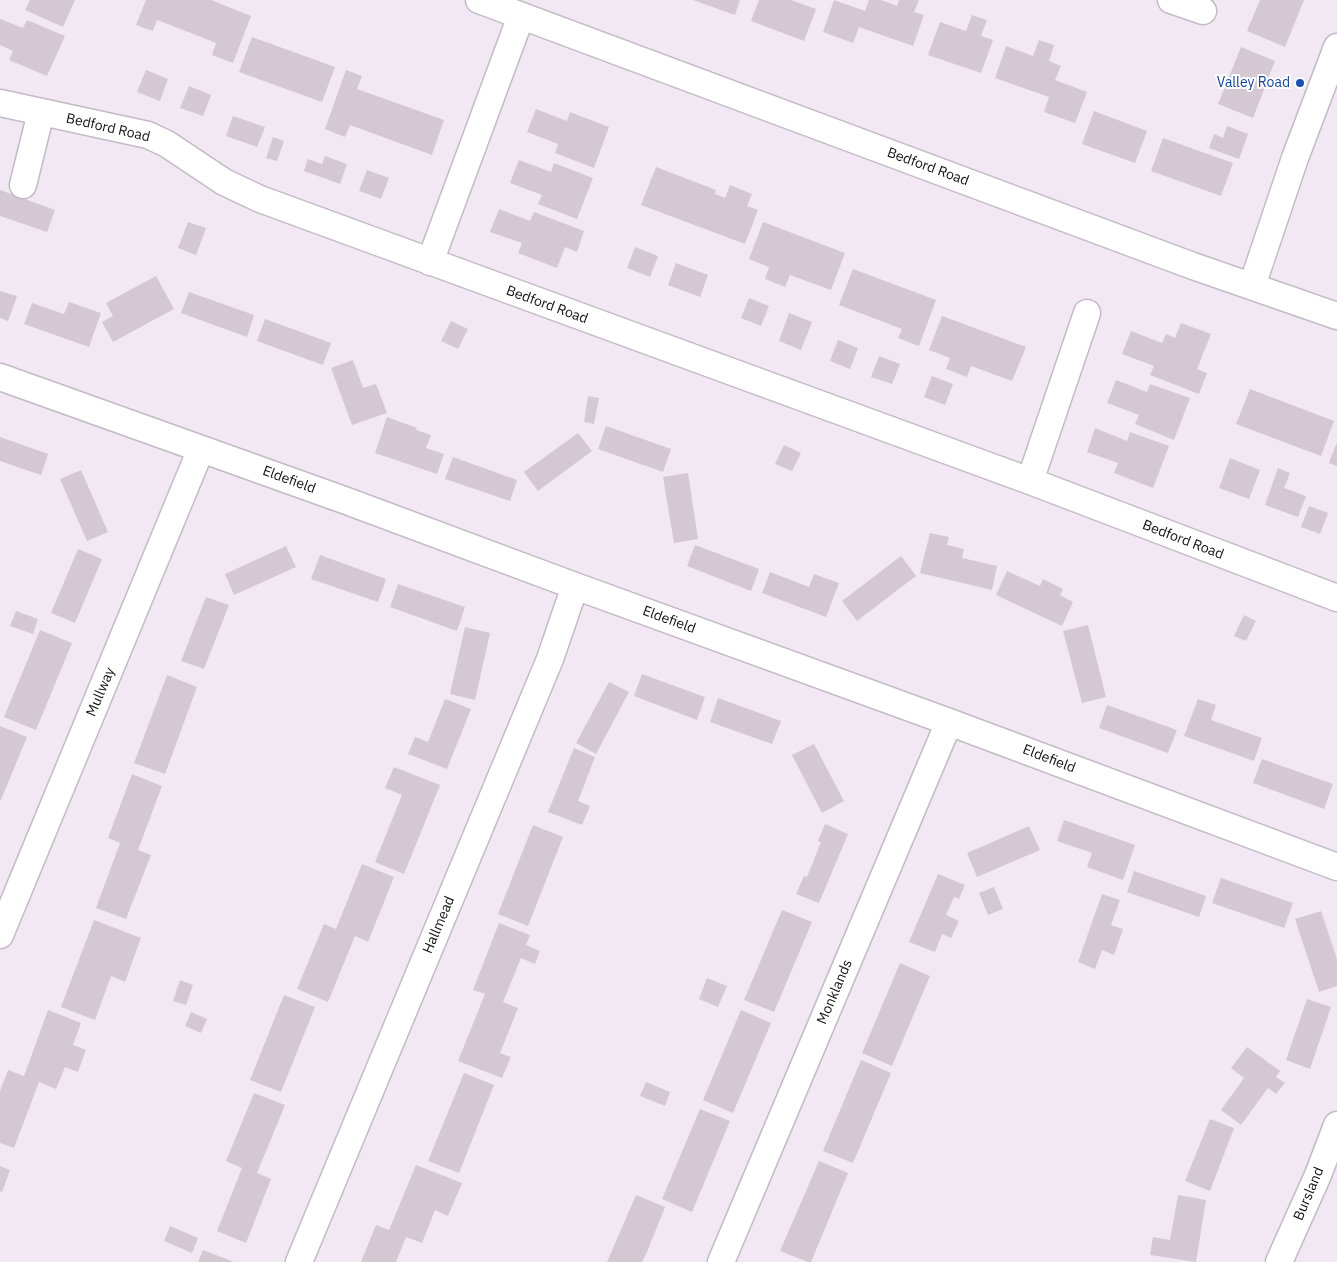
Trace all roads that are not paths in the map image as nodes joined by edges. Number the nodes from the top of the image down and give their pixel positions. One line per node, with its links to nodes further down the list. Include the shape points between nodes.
1 (479, 0): 4 (street, Bedford Road)
2 (1171, 0): 3 (street)
3 (1203, 11)
4 (521, 16): 9 (street); 10 (street, Bedford Road)
5 (1337, 47): 10 (street)
6 (0, 103): 7 (street, Bedford Road)
7 (41, 112): 8 (street); 9 (street, Bedford Road, via 148,136 167,144 224,182 260,199)
8 (23, 185)
9 (430, 262): 15 (street, Bedford Road)
10 (1252, 286): 12 (street, Bedford Road)
11 (1087, 313): 15 (street)
12 (1337, 316)
13 (0, 376): 14 (street, Eldefield)
14 (201, 449): 16 (street, Eldefield); 20 (street, Mullway)
15 (1030, 482): 17 (street, Bedford Road)
16 (575, 586): 18 (street, Eldefield); 23 (street, Hallmead, via 550,659)
17 (1337, 598)
18 (949, 722): 19 (street, Eldefield); 24 (street, Monklands)
19 (1337, 867)
20 (0, 935)
21 (1337, 1125): 22 (street, Bursland)
22 (1327, 1178): 25 (street, Bursland)
23 (299, 1262)
24 (721, 1262)
25 (1279, 1262)

